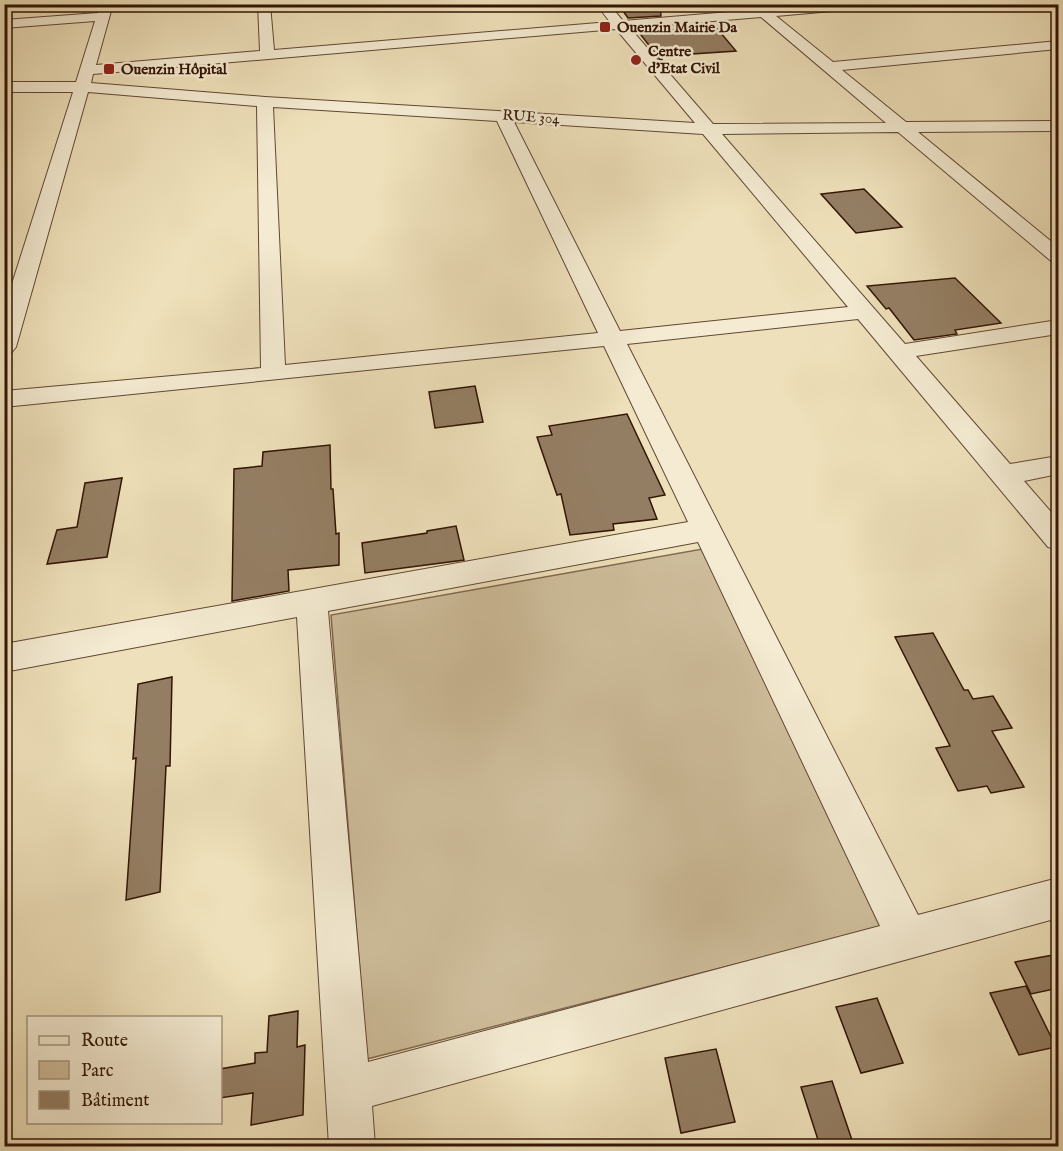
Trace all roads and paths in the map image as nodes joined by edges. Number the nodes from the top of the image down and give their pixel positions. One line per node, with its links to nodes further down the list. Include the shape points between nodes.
1 (264, 4): 9 (street)
2 (602, 4): 7 (street)
3 (866, 4): 4 (street)
4 (759, 9): 7 (street); 10 (street)
5 (105, 10): 6 (street); 11 (street)
6 (4, 24)
7 (620, 25): 9 (street); 17 (street)
8 (1059, 45): 10 (street)
9 (267, 55): 11 (street)
10 (829, 67): 16 (street)
11 (85, 78): 12 (street, RUE 304); 13 (street, RUE 304); 22 (street)
12 (4, 87)
13 (265, 102): 14 (street, RUE 304); 24 (street)
14 (502, 115): 17 (street, RUE 304); 21 (street)
15 (1059, 126): 16 (street, RUE 304)
16 (902, 127): 17 (street, RUE 304); 18 (street)
17 (708, 129): 19 (street)
18 (1059, 257)
19 (865, 312): 21 (street); 23 (street)
20 (1059, 327): 23 (street)
21 (612, 338): 24 (street); 28 (street)
22 (4, 346)
23 (899, 352): 27 (street)
24 (273, 374): 25 (street)
25 (4, 399)
26 (1059, 465): 27 (street)
27 (1004, 475): 29 (street)
28 (706, 530): 30 (street); 33 (street)
29 (1059, 539)
30 (312, 602): 31 (street); 34 (street)
31 (4, 658)
32 (1059, 898): 33 (street)
33 (908, 939): 34 (street)
34 (348, 1090): 35 (street)
35 (352, 1146)

